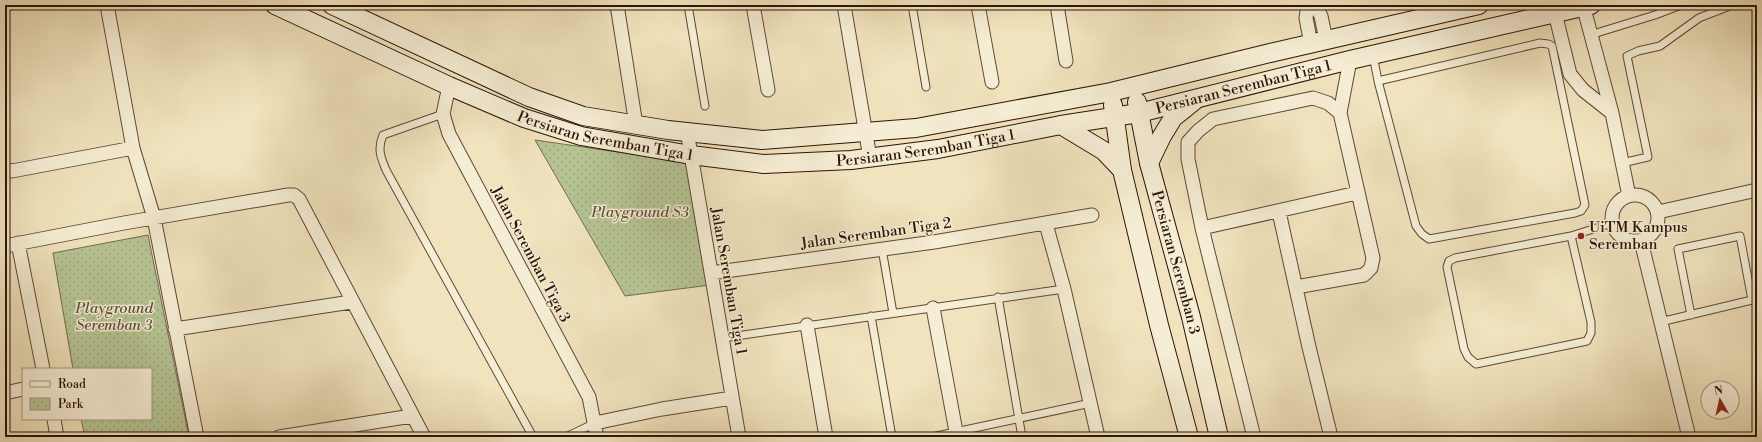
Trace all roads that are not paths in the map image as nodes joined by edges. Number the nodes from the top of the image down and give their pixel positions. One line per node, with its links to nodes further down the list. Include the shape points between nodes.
1 (107, 5): 41 (street)
2 (275, 5): 25 (main road, Persiaran Seremban Tiga 1)
3 (332, 5): 37 (main road, Persiaran Seremban Tiga 1, via 529,97 583,116)
4 (617, 5): 37 (street)
5 (688, 5): 31 (lane)
6 (753, 5): 28 (street)
7 (844, 5): 40 (street)
8 (912, 5): 26 (lane)
9 (978, 5): 24 (street)
10 (1057, 5): 22 (street)
11 (1308, 5): 19 (street, via 1306,18)
12 (1315, 5): 19 (street, via 1321,16)
13 (1479, 5): 19 (main road, Persiaran Seremban Tiga 1)
14 (1681, 5): 18 (lane)
15 (1732, 5): 45 (lane, via 1699,18 1660,46 1627,56 1648,157)
16 (1586, 6): 17 (main road, Persiaran Seremban Tiga 1); 18 (street)
17 (1554, 9): 20 (main road, Persiaran Seremban Tiga 1); 33 (street, via 1570,74 1584,90)
18 (1590, 35): 33 (street)
19 (1318, 42): 27 (main road, Persiaran Seremban Tiga 1)
20 (1373, 55): 21 (main road, Persiaran Seremban Tiga 1); 23 (lane)
21 (1350, 60): 30 (main road, Persiaran Seremban Tiga 1); 35 (street)
22 (1066, 61)
23 (1378, 81): 23 (lane, via 1416,226 1429,239 1575,213 1581,211 1585,205 1552,46 1540,43)
24 (992, 82)
25 (450, 86): 34 (street, Jalan Seremban Tiga 3); 42 (main road, Persiaran Seremban Tiga 1, via 524,118 581,136)
26 (926, 87)
27 (1134, 87): 29 (main road, Persiaran Seremban Tiga 1); 32 (main road, Persiaran Seremban 3)
28 (768, 90)
29 (1111, 92): 36 (main road, Persiaran Seremban 3); 40 (main road, Persiaran Seremban Tiga 1, via 916,128)
30 (1198, 98): 32 (main road, Persiaran Seremban Tiga 1); 44 (main road, via 1173,118)
31 (705, 106)
32 (1139, 113): 36 (main road, Persiaran Seremban Tiga 1); 44 (main road, Persiaran Seremban 3)
33 (1612, 113): 45 (street)
34 (444, 114): 83 (street, Jalan Seremban Tiga 3, via 449,134 590,397); 89 (lane, via 383,135 380,156)
35 (1340, 114): 49 (street); 57 (street, via 1328,103 1313,98 1213,119 1198,131 1188,142 1188,159)
36 (1115, 117): 38 (main road, Persiaran Seremban Tiga 1); 47 (main road, Persiaran Seremban 3)
37 (636, 125): 39 (main road, Persiaran Seremban Tiga 1)
38 (1062, 125): 43 (main road, Persiaran Seremban Tiga 1, via 938,149); 47 (main road, via 1104,151)
39 (687, 131): 40 (main road, Persiaran Seremban Tiga 1, via 762,140); 42 (street, Jalan Seremban Tiga 1)
40 (866, 133): 43 (street)
41 (133, 148): 46 (street, via 12,171); 54 (street)
42 (691, 155): 43 (main road, Persiaran Seremban Tiga 1, via 764,164); 62 (street, Jalan Seremban Tiga 1)
43 (870, 158)
44 (1149, 163): 99 (main road, Persiaran Seremban 3)
45 (1622, 163): 50 (street)
46 (5, 169)
47 (1122, 170): 98 (main road, Persiaran Seremban 3)
48 (1757, 190): 52 (street)
49 (1357, 193): 51 (street); 63 (street, via 1373,258 1371,268 1364,275)
50 (1629, 196): 52 (street, via 1644,196); 55 (street, via 1621,199 1616,205 1612,212)
51 (1279, 212): 57 (street); 63 (street)
52 (1658, 212): 59 (street, via 1657,227 1653,234)
53 (1092, 216): 56 (street, Jalan Seremban Tiga 2)
54 (154, 218): 60 (street); 66 (street, via 294,195 299,199); 73 (street)
55 (1612, 223): 58 (lane); 59 (street, via 1618,235 1624,240)
56 (1046, 224): 61 (street, Jalan Seremban Tiga 2); 64 (street)
57 (1202, 228): 100 (street)
58 (1571, 236): 58 (lane, via 1449,261 1447,267 1464,349 1476,364 1587,341 1591,333 1591,322)
59 (1641, 241): 71 (street)
60 (11, 244): 75 (street)
61 (882, 249): 62 (street, Jalan Seremban Tiga 2); 68 (lane)
62 (711, 273): 74 (street, Jalan Seremban Tiga 1)
63 (1296, 287): 101 (street)
64 (1064, 289): 65 (lane); 79 (street)
65 (998, 298): 67 (lane); 81 (lane)
66 (351, 302): 73 (street); 80 (street)
67 (933, 308): 68 (lane); 84 (street)
68 (893, 313): 70 (lane)
69 (1691, 315): 69 (lane, via 1752,300 1740,236 1678,249); 71 (lane)
70 (872, 316): 72 (lane); 94 (lane)
71 (1660, 322): 102 (street)
72 (807, 325): 74 (lane); 93 (street)
73 (175, 329): 86 (street)
74 (722, 338): 78 (street, Jalan Seremban Tiga 1)
75 (43, 368)
76 (22, 389): 77 (street)
77 (5, 393)
78 (732, 398): 83 (street); 92 (street, Jalan Seremban Tiga 1)
79 (1091, 403): 81 (lane); 97 (street)
80 (412, 416): 87 (street); 88 (street)
81 (1018, 418): 84 (lane); 96 (lane)
82 (54, 420): 85 (street)
83 (595, 423): 90 (lane); 91 (street, Jalan Seremban Tiga 3)
84 (956, 435): 95 (lane)
85 (58, 437)
86 (197, 437)
87 (279, 437)
88 (424, 437)
89 (534, 437)
90 (566, 437)
91 (597, 437)
92 (739, 437)
93 (826, 437)
94 (892, 437)
95 (932, 437)
96 (1022, 437)
97 (1098, 437)
98 (1189, 437)
99 (1219, 437)
100 (1254, 437)
101 (1331, 437)
102 (1689, 437)

